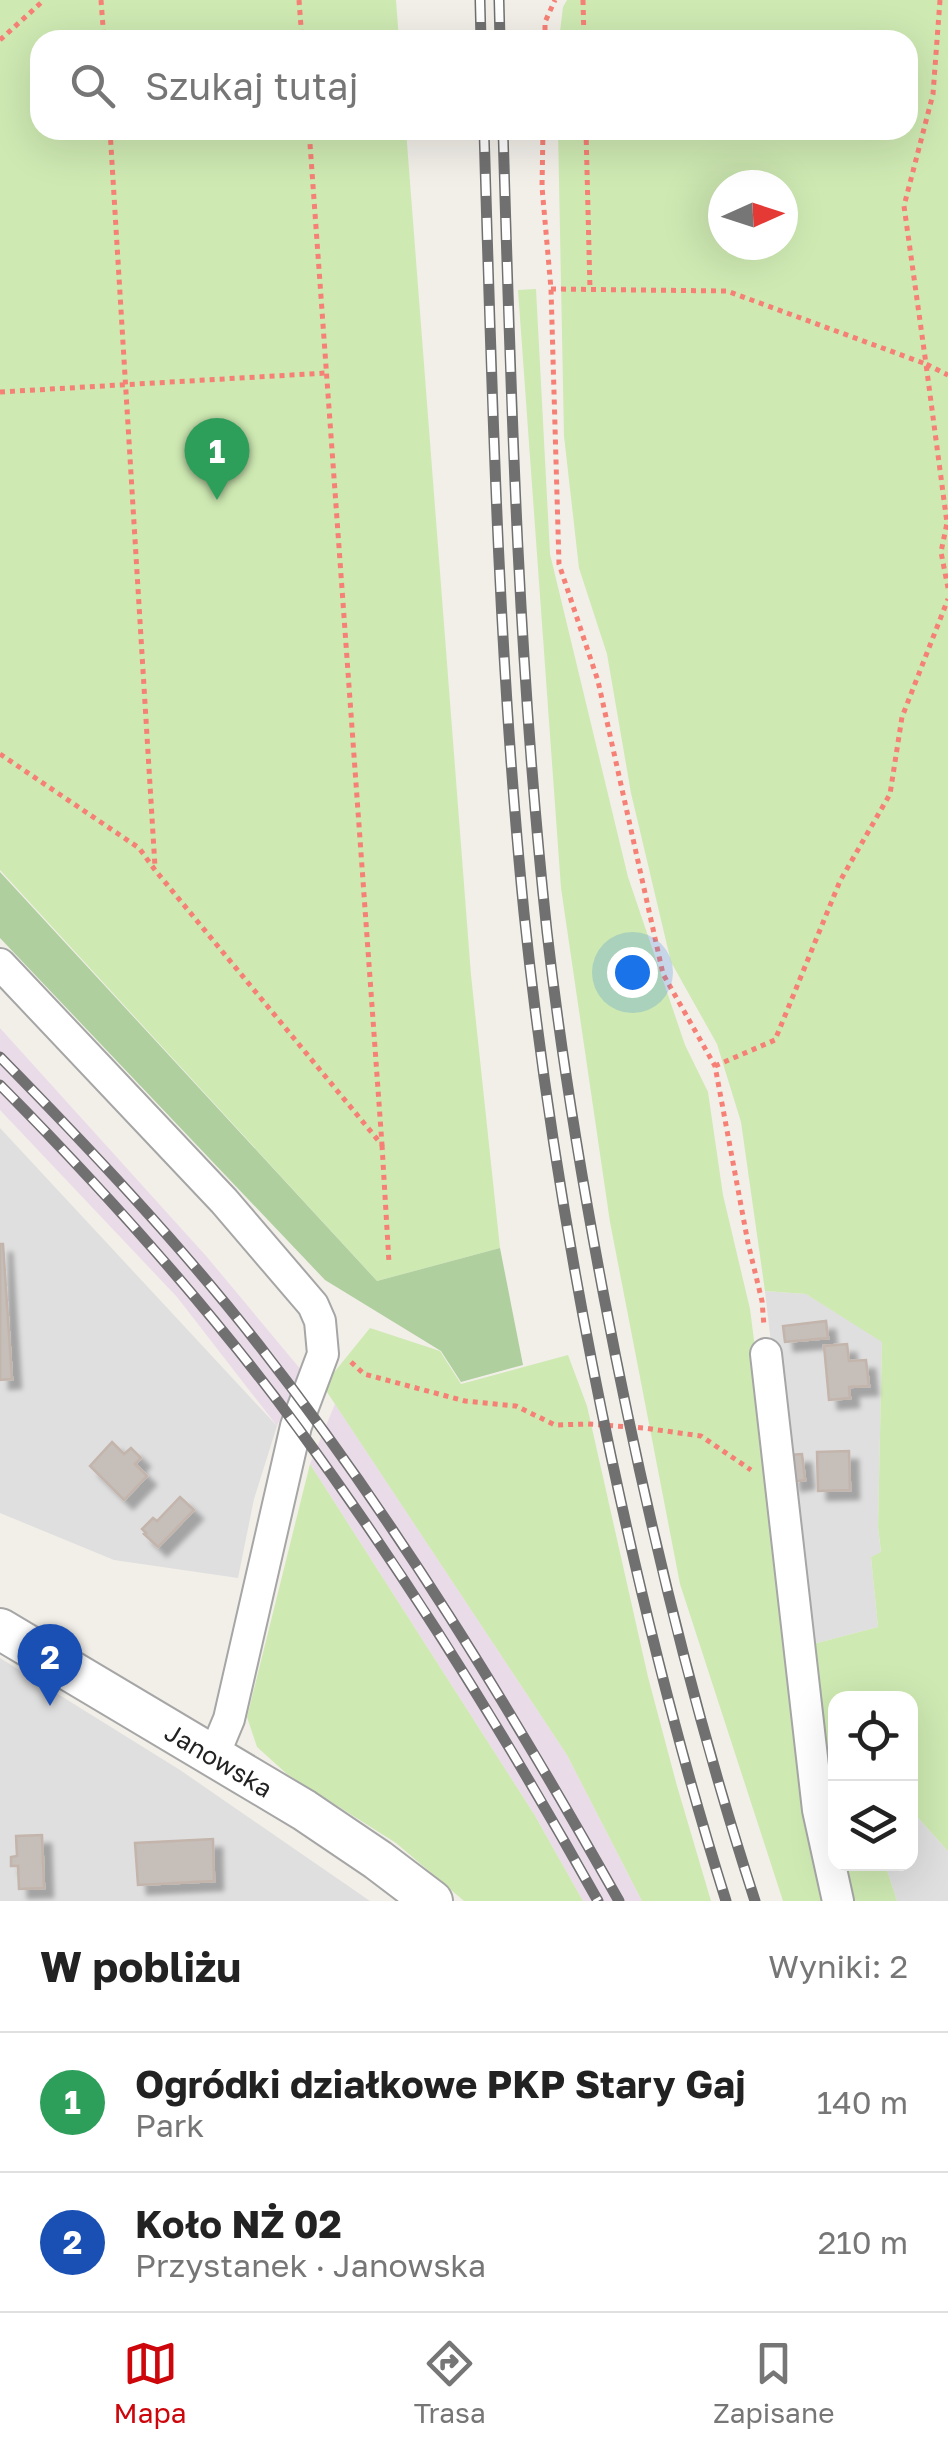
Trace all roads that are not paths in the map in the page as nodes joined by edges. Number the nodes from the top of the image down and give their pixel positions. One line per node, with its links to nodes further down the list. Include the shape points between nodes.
1 (0, 964): 4 (street, via 224,1201 320,1321 324,1354 296,1426 229,1719)
2 (766, 1354): 6 (street, via 818,1810)
3 (0, 1628): 4 (street, Janowska)
4 (214, 1755): 5 (street, Janowska, via 330,1826)
5 (432, 1901)
6 (838, 1901)

